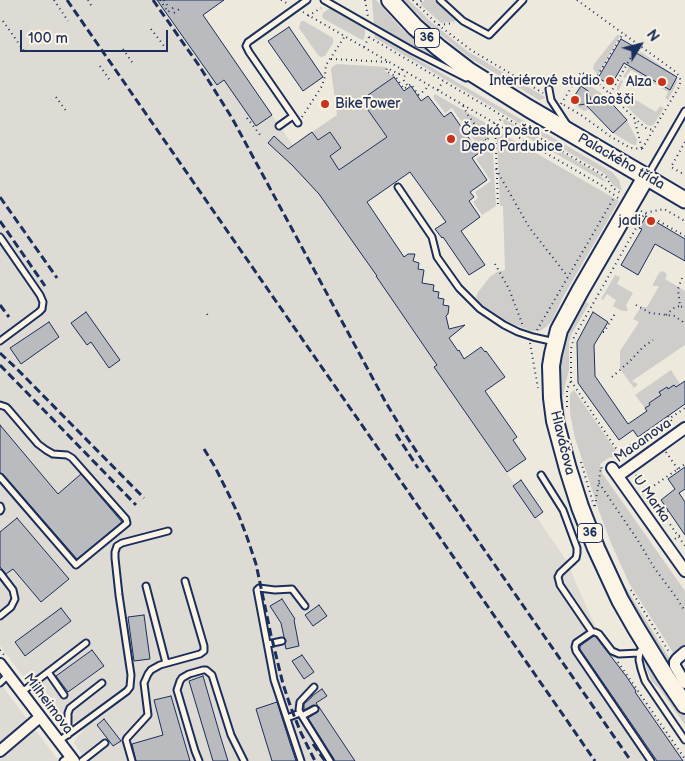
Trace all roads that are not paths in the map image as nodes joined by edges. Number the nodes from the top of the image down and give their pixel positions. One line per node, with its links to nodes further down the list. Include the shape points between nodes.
1 (307, 0): 9 (lane, via 246,46)
2 (324, 0): 7 (lane, via 412,51)
3 (390, 0): 7 (main road, Palackého třída / 36, via 415,27 454,60)
4 (440, 0): 5 (lane, via 459,17 489,35)
5 (523, 0)
6 (549, 89): 12 (lane, via 553,104)
7 (528, 108): 12 (main road, Palackého třída / 36)
8 (685, 111): 13 (lane)
9 (293, 116): 10 (lane); 11 (lane)
10 (298, 123)
11 (279, 126)
12 (576, 136): 13 (main road, Palackého třída / 36)
13 (646, 177): 15 (street, Palackého třída); 18 (main road, Hlaváčova / 36, via 563,322)
14 (398, 188): 18 (lane, via 432,237 437,257 480,309 518,332)
15 (685, 200)
16 (0, 237): 17 (lane, via 43,302 39,312)
17 (0, 341)
18 (555, 342): 37 (main road, Hlaváčova / 36, via 551,366 552,398 568,469 596,548)
19 (0, 405): 23 (lane, via 6,407 46,450 72,458 127,523 76,566)
20 (685, 428): 21 (street, Macanova, via 630,467)
21 (615, 472): 27 (street, U Marka)
22 (541, 475): 33 (lane, via 563,510 577,548 576,558 558,577 560,585)
23 (0, 477)
24 (0, 506): 25 (lane)
25 (0, 511)
26 (168, 531): 54 (lane, via 117,546 115,558 131,684 127,691)
27 (685, 571)
28 (0, 573): 32 (lane, via 11,586 14,599 11,607)
29 (185, 581): 39 (lane, via 204,651)
30 (146, 586): 39 (lane)
31 (305, 606): 36 (lane, via 292,589 258,589)
32 (0, 616)
33 (592, 632): 37 (lane, via 599,634 612,651 619,654); 66 (lane, via 576,643 576,651)
34 (282, 641): 36 (lane)
35 (86, 643): 41 (lane)
36 (268, 644): 53 (lane, via 274,680)
37 (642, 649): 49 (main road, Hlaváčova / 36); 55 (lane, via 641,669 645,681)
38 (685, 652): 45 (street, via 675,662)
39 (166, 663): 61 (lane, via 151,670 144,683 148,716 126,740)
40 (0, 664): 42 (street, Milheimova)
41 (48, 672): 47 (lane); 48 (lane)
42 (8, 675): 43 (lane); 47 (street, Milheimova)
43 (0, 683)
44 (102, 683): 54 (lane, via 70,708)
45 (685, 683)
46 (314, 687): 51 (lane, via 300,702)
47 (21, 692): 52 (street, Milheimova)
48 (64, 695)
49 (685, 705)
50 (315, 710): 51 (lane)
51 (301, 715): 53 (lane); 65 (lane)
52 (40, 717): 56 (street, Milheimova); 58 (street)
53 (287, 718): 64 (lane)
54 (68, 735): 56 (lane)
55 (685, 740)
56 (59, 741): 59 (street, Milheimova)
57 (105, 743): 60 (lane)
58 (0, 751)
59 (69, 759)
60 (82, 761)
61 (132, 761)
62 (199, 761): 63 (lane, via 177,690 186,675 203,670 212,675 231,735)
63 (244, 761)
64 (301, 761)
65 (330, 761)
66 (651, 761)

